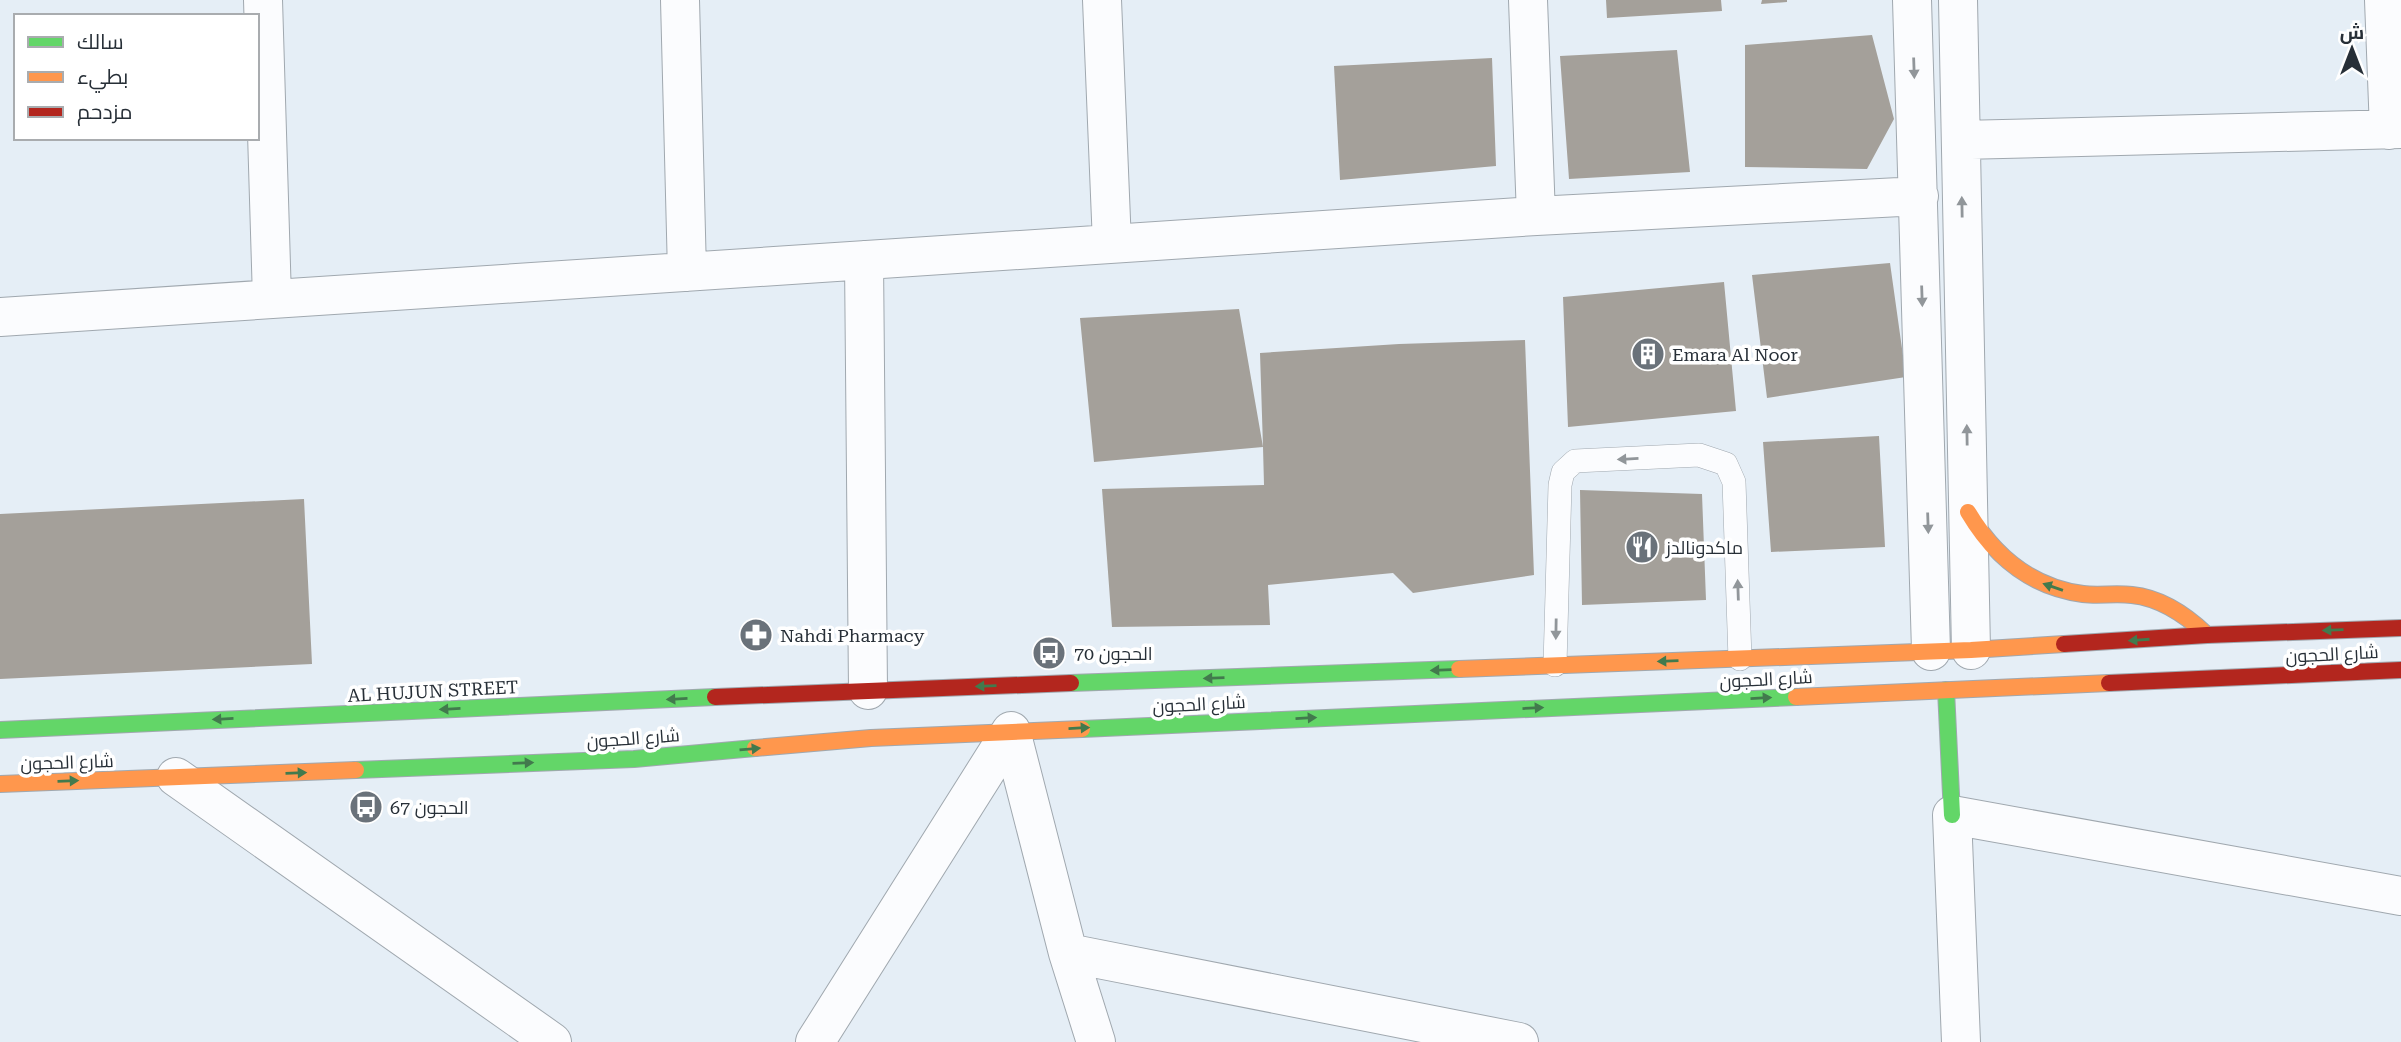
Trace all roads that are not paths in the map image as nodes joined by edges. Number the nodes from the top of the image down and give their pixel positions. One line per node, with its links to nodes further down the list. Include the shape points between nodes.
1 (263, 0): 15 (street)
2 (680, 0): 14 (street)
3 (1102, 0): 12 (street)
4 (1528, 0): 11 (street)
5 (1912, 0): 10 (street, one-way to 10)
6 (1958, 0): 9 (street)
7 (2384, 0): 8 (street)
8 (2395, 130): 9 (street)
9 (1961, 140): 17 (street, one-way to 9)
10 (1919, 196): 11 (street); 21 (street, one-way to 21)
11 (1536, 216): 12 (street)
12 (1112, 244): 13 (street)
13 (864, 260): 14 (street); 25 (street)
14 (687, 272): 15 (street)
15 (272, 299): 16 (street)
16 (0, 317)
17 (1968, 512): 19 (main road, one-way to 17, via 2187,617 2156,601 2132,595 2081,594 2032,579 1994,551); 20 (street)
18 (2401, 628): 19 (main road, شارع الحجون, one-way to 19)
19 (2207, 635): 20 (main road, شارع الحجون, one-way to 20)
20 (1971, 650): 21 (main road, شارع الحجون)
21 (1931, 651): 22 (main road, شارع الحجون)
22 (1740, 659): 23 (main road, شارع الحجون, one-way to 23); 23 (lane, one-way to 23, via 1734,482 1726,464 1699,455 1575,461 1563,472)
23 (1555, 665): 25 (main road, شارع الحجون, one-way to 25)
24 (2401, 670): 26 (main road, شارع الحجون)
25 (868, 690): 27 (main road, AL HUJUN STREET, one-way to 27)
26 (1946, 690): 28 (main road, شارع الحجون, one-way to 26); 31 (main road)
27 (0, 730)
28 (1011, 731): 29 (main road, شارع الحجون, one-way to 28, via 634,759); 33 (street); 35 (street)
29 (176, 777): 30 (main road, شارع الحجون, one-way to 29); 34 (street)
30 (0, 784)
31 (1952, 815): 32 (street); 38 (street)
32 (2401, 896)
33 (1068, 953): 36 (street); 37 (street)
34 (552, 1042)
35 (815, 1042)
36 (1096, 1042)
37 (1519, 1042)
38 (1961, 1042)

